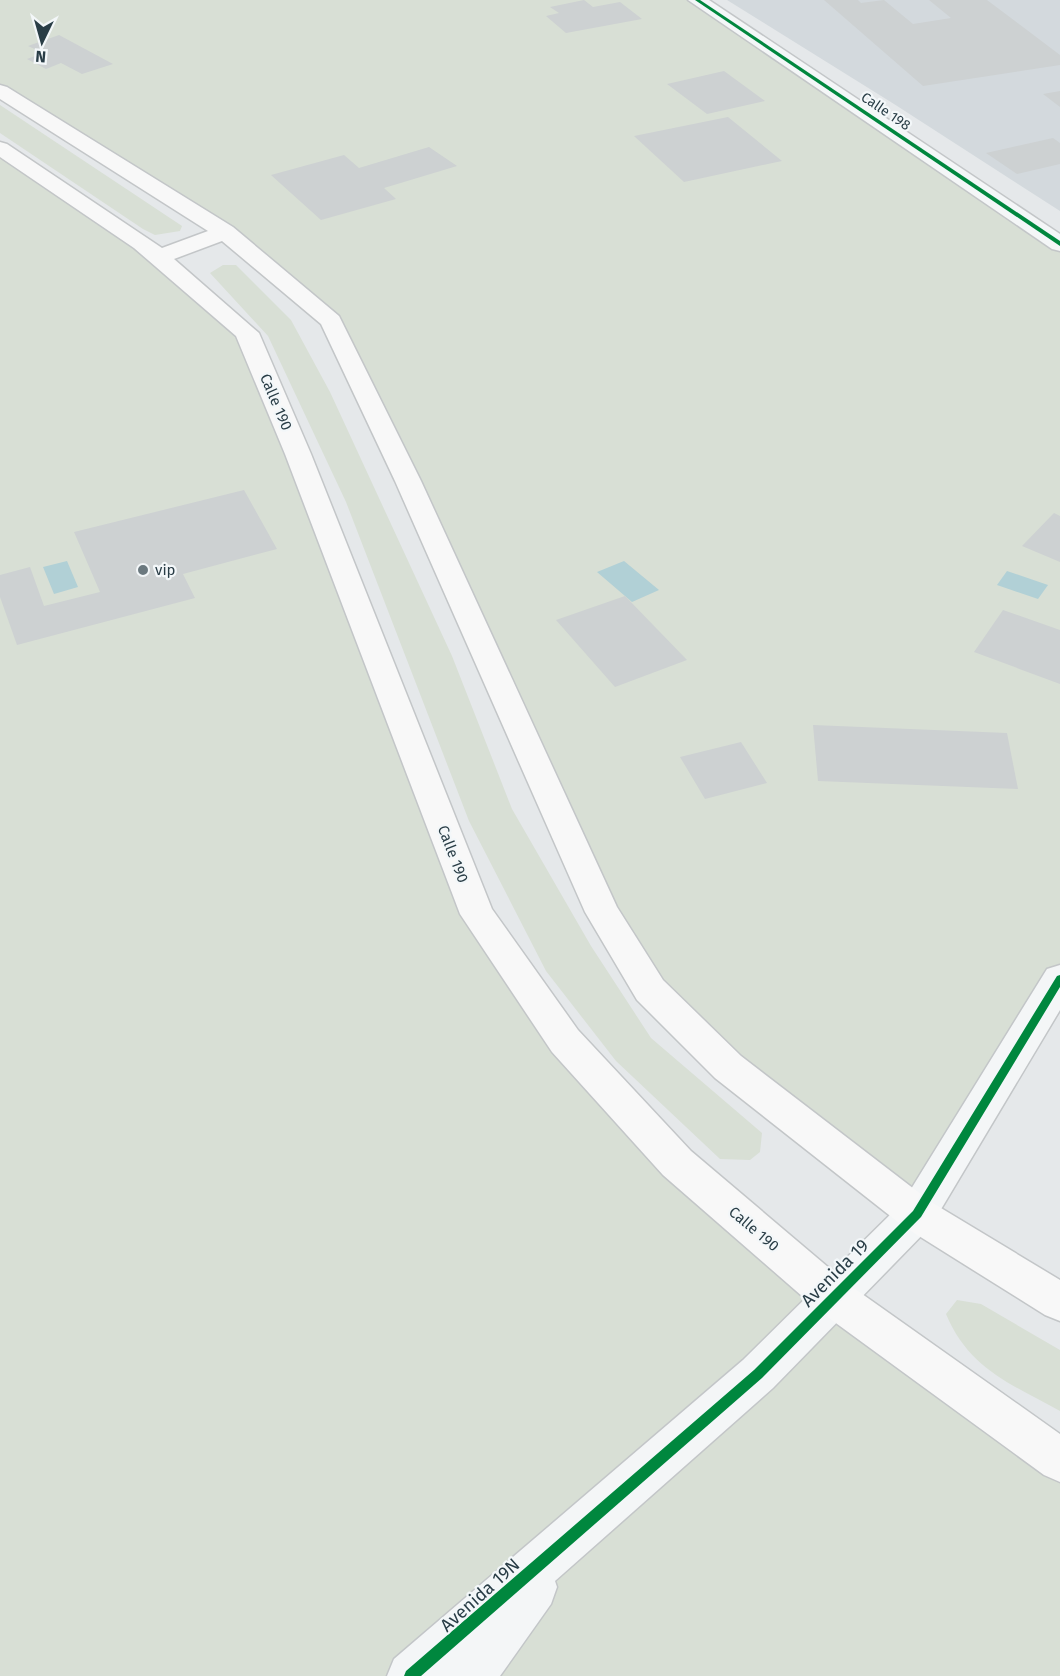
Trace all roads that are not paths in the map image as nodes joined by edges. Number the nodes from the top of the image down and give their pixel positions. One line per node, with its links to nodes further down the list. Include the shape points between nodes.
1 (697, 0): 5 (street, Calle 198)
2 (0, 91): 4 (main road)
3 (0, 148): 6 (main road, Calle 190)
4 (225, 232): 6 (main road); 8 (main road, via 331,321 408,481 602,912 650,990 728,1067)
5 (1060, 244)
6 (159, 258): 9 (main road, Calle 190, via 247,333 477,914 565,1041 677,1164)
7 (1060, 980): 8 (street, Avenida 19)
8 (917, 1214): 9 (street, Avenida 19); 10 (main road)
9 (833, 1297): 11 (main road, Calle 190); 12 (street, Avenida 19, via 758,1374)
10 (1060, 1302)
11 (1060, 1460)
12 (570, 1536): 13 (street, Avenida 19N); 14 (street)
13 (411, 1676)
14 (471, 1676)

